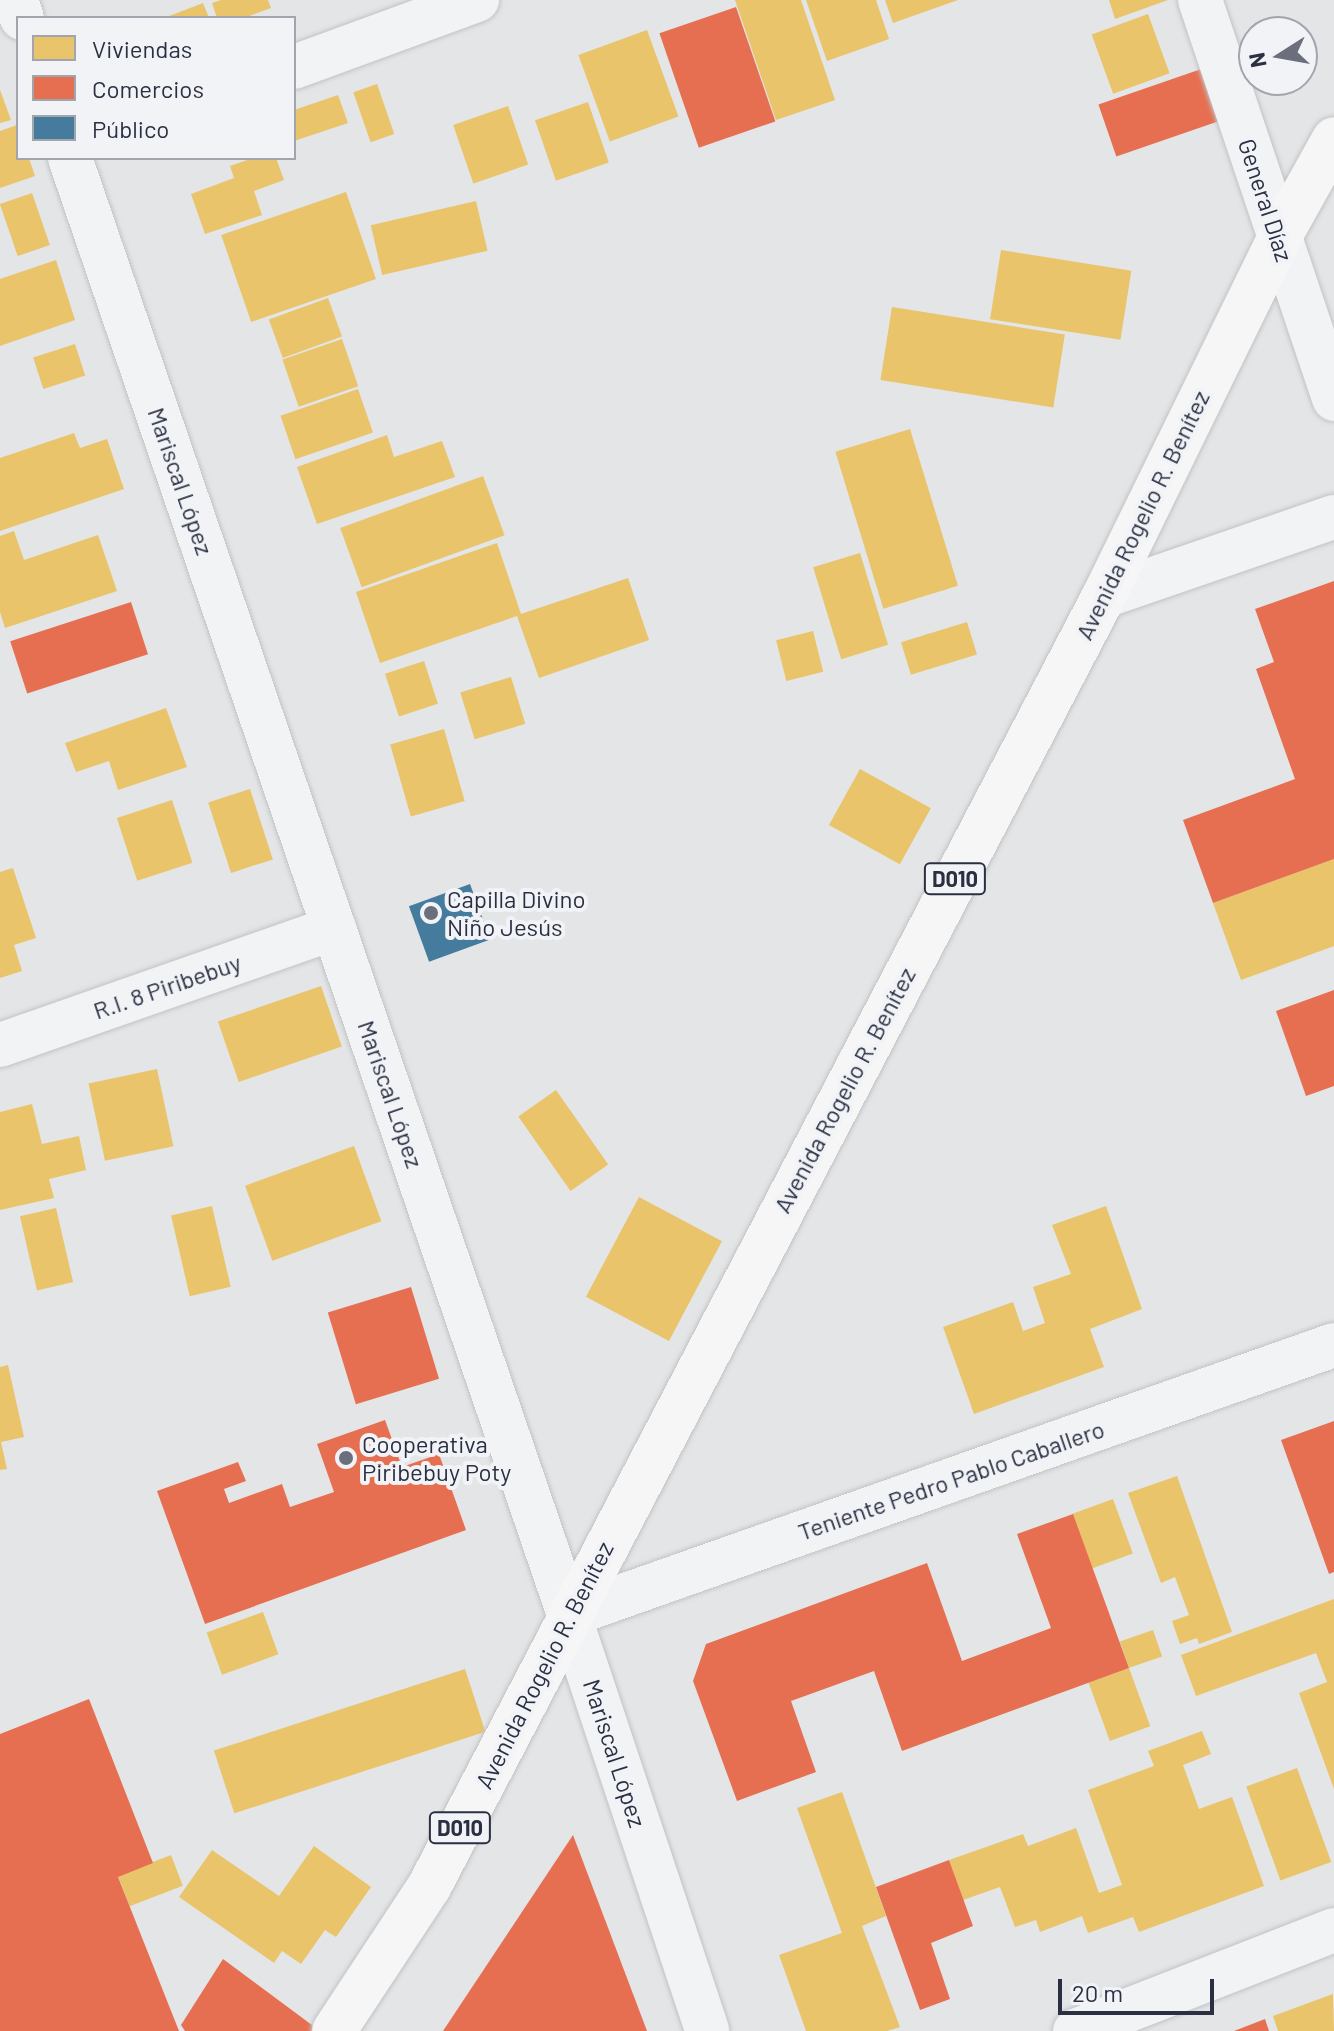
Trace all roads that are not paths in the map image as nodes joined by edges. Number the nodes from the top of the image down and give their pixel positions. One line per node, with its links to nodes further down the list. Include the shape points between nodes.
1 (477, 0): 3 (street)
2 (1200, 0): 6 (street, General Díaz)
3 (296, 66)
4 (1334, 139): 6 (main road, Avenida Rogelio R. Benítez / D010)
5 (71, 160): 10 (street, Mariscal López)
6 (1279, 238): 7 (street, General Díaz); 9 (main road, Avenida Rogelio R. Benítez / D010)
7 (1334, 399)
8 (1334, 517): 9 (street)
9 (1104, 596): 13 (main road, Avenida Rogelio R. Benítez / D010)
10 (334, 928): 11 (street, R.I. 8 Piribebuy); 13 (street, Mariscal López)
11 (0, 1045)
12 (1334, 1345): 13 (street, Teniente Pedro Pablo Caballero)
13 (569, 1615): 15 (main road, Avenida Rogelio R. Benítez / D010, via 429,1887); 16 (street, Mariscal López)
14 (1334, 1930): 17 (street)
15 (334, 2031)
16 (707, 2031)
17 (1075, 2031)

